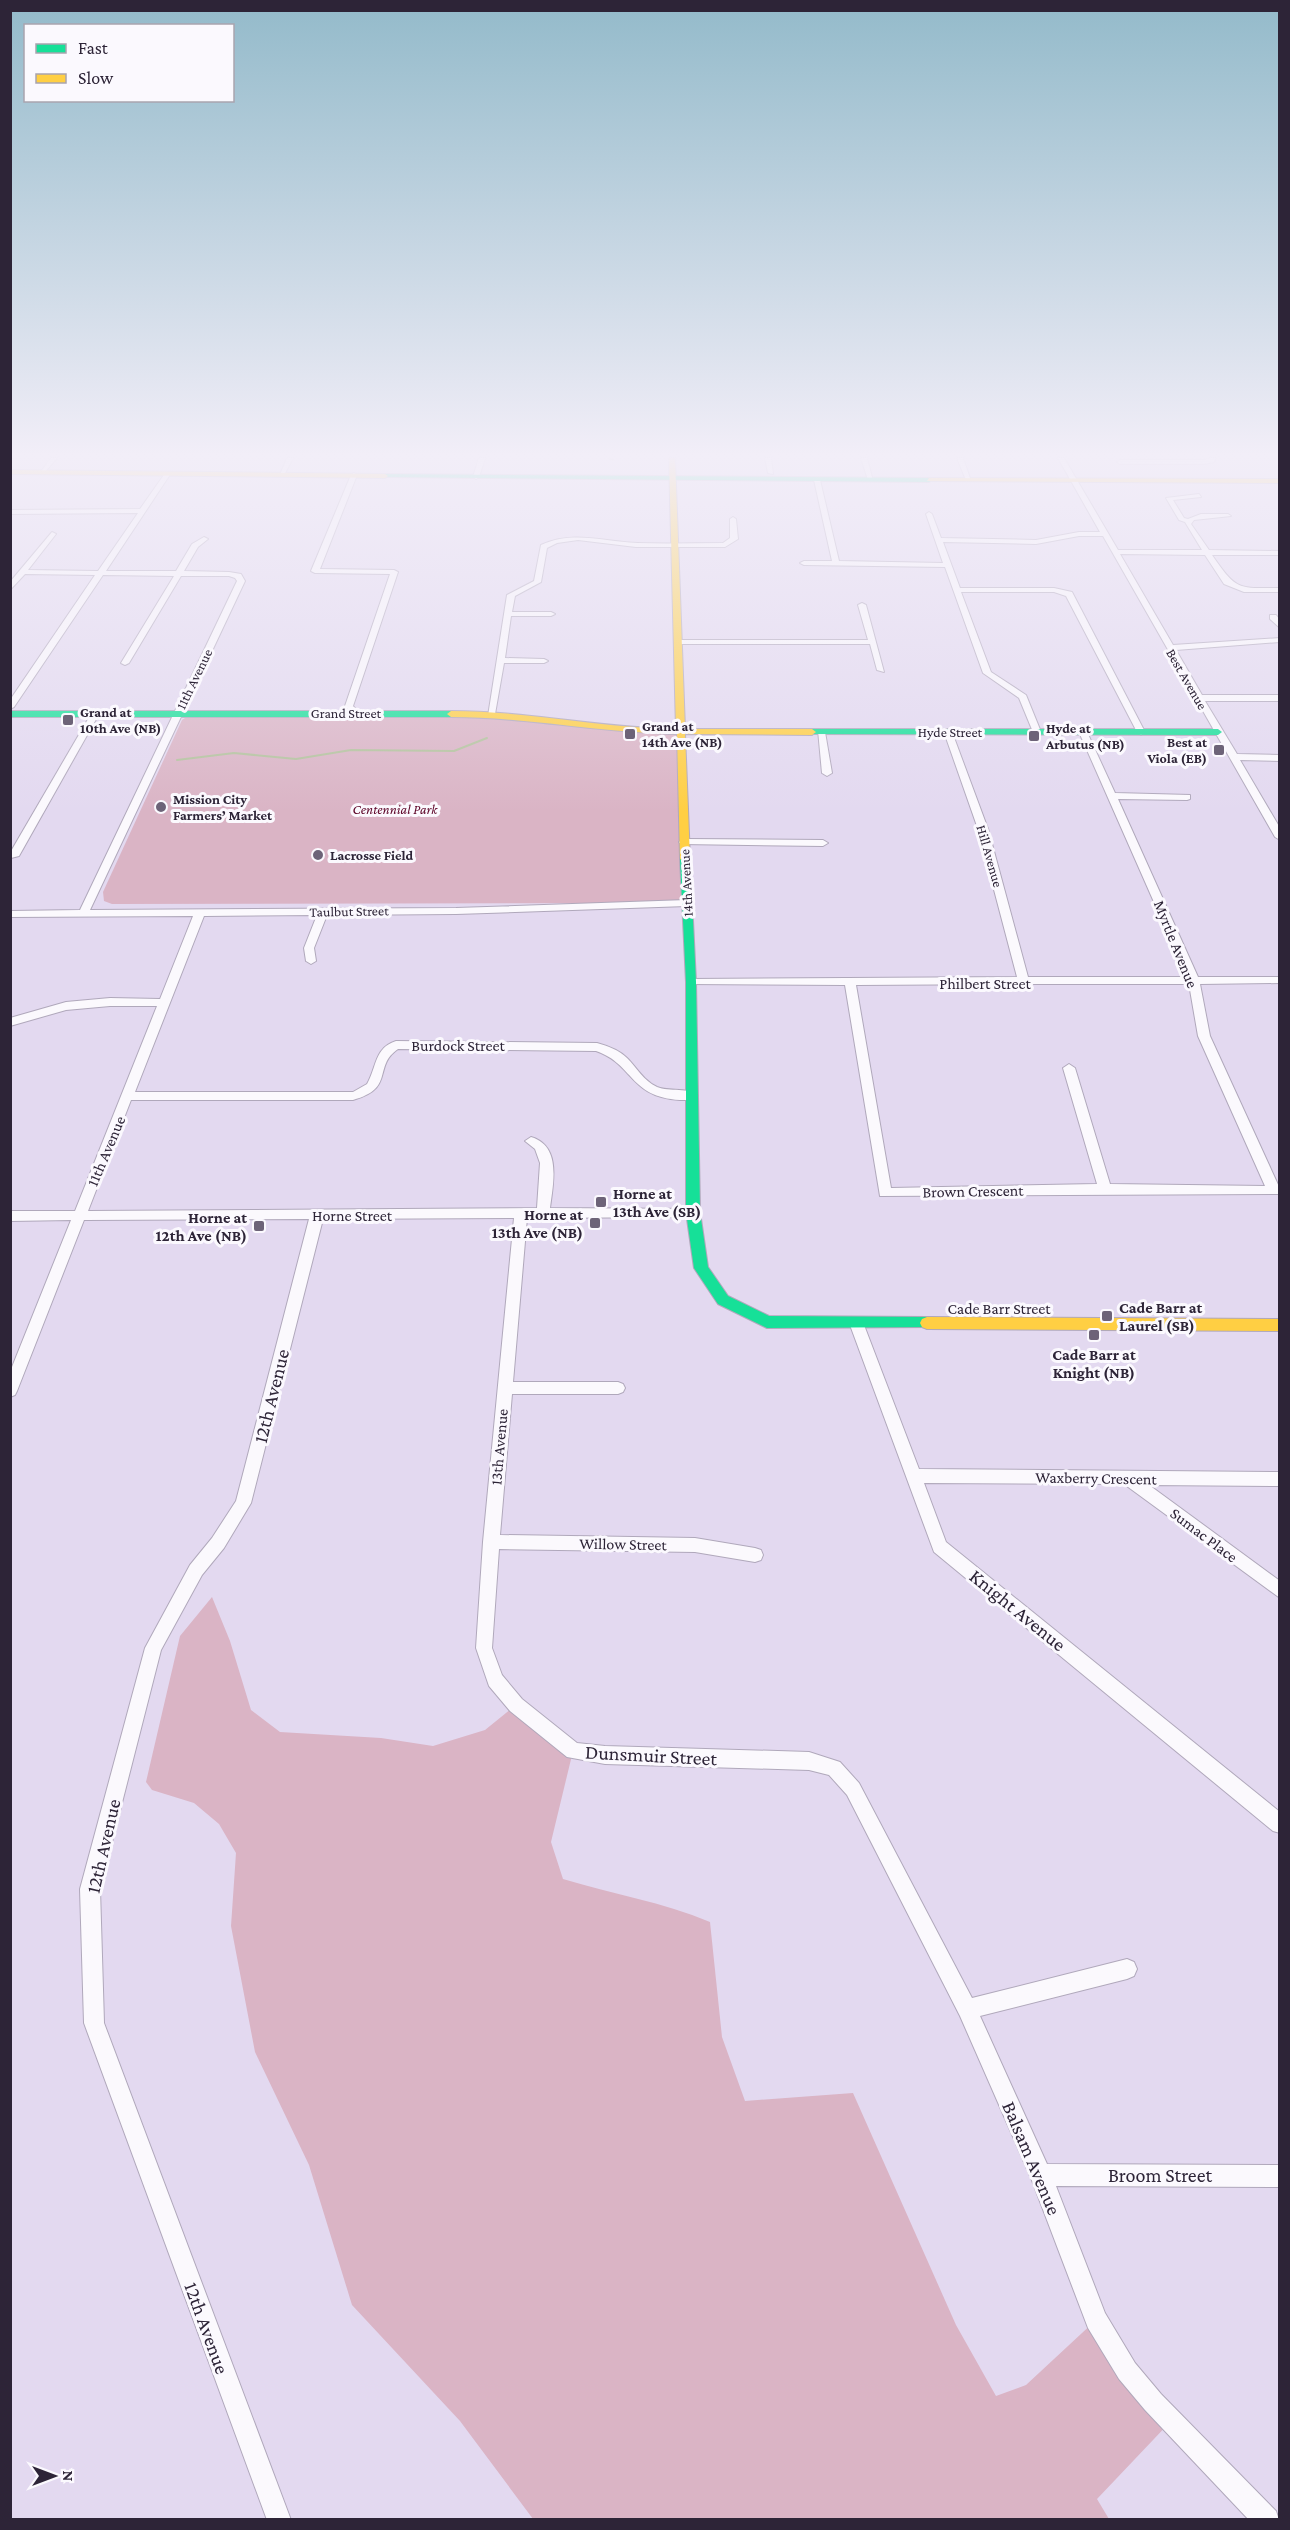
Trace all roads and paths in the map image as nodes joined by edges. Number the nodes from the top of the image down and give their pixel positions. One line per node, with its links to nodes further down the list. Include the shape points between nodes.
1 (20, 576): 11 (street)
2 (100, 576): 29 (street)
3 (176, 576): 25 (street)
4 (238, 576): 30 (street, 11th Avenue, via 242,581)
5 (393, 576): 31 (street, via 349,706)
6 (539, 576): 15 (street, via 538,581 513,593)
7 (676, 576): 20 (street, 14th Avenue)
8 (952, 576): 12 (street)
9 (1128, 576): 22 (street, Best Avenue)
10 (1223, 576): 13 (street, via 1244,590)
11 (10, 588)
12 (958, 590): 37 (street, via 987,673 1023,697); 39 (street, via 1069,594)
13 (1280, 590)
14 (862, 605): 21 (street)
15 (508, 614): 16 (street); 23 (street)
16 (551, 614)
17 (1273, 617): 18 (street)
18 (1280, 626)
19 (1280, 640): 22 (street)
20 (678, 642): 21 (street); 41 (street, 14th Avenue)
21 (872, 642): 26 (street)
22 (1169, 648): 27 (street, Best Avenue)
23 (500, 660): 24 (street); 34 (street)
24 (544, 660)
25 (125, 663)
26 (881, 670)
27 (1198, 698): 28 (street); 40 (street, Best Avenue)
28 (1280, 698)
29 (10, 707)
30 (177, 713): 31 (street, Grand Street); 33 (street, Grand Street); 54 (street, 11th Avenue)
31 (355, 713): 34 (street, Grand Street)
32 (10, 714): 33 (street, Grand Street)
33 (95, 714): 50 (street)
34 (491, 714): 41 (street, Grand Street, via 644,731)
35 (821, 732): 36 (street, Hyde Street); 41 (street, Hyde Street); 44 (street)
36 (948, 732): 37 (street, Hyde Street); 61 (street, Hill Avenue, via 983,829)
37 (1037, 732): 38 (street, Hyde Street)
38 (1083, 732): 39 (street, Hyde Street); 45 (street, Myrtle Avenue)
39 (1141, 732): 40 (street, Hyde Street)
40 (1218, 732): 42 (street, Best Avenue)
41 (682, 739): 48 (street, 14th Avenue)
42 (1233, 757): 43 (street); 47 (street, Best Avenue)
43 (1280, 758)
44 (827, 773)
45 (1112, 796): 46 (street); 58 (street, Myrtle Avenue)
46 (1187, 797)
47 (1280, 837)
48 (684, 842): 49 (street); 51 (street, 14th Avenue)
49 (823, 843)
50 (14, 856)
51 (687, 903): 53 (street, Taulbut Street); 59 (street, 14th Avenue)
52 (200, 912): 53 (street, Taulbut Street); 54 (street, Taulbut Street); 62 (street, 11th Avenue)
53 (323, 912): 56 (street, via 309,948)
54 (84, 913): 55 (street, Taulbut Street)
55 (10, 914)
56 (311, 961)
57 (1280, 980): 58 (street, Philbert Street)
58 (1194, 981): 61 (street, Philbert Street); 69 (street, Myrtle Avenue, via 1204,1036)
59 (691, 982): 60 (street, Philbert Street); 66 (street, 14th Avenue)
60 (850, 982): 61 (street, Philbert Street); 68 (street, Brown Crescent, via 885,1193)
61 (1024, 983)
62 (164, 1003): 63 (street, via 66,1006); 65 (street, 11th Avenue)
63 (10, 1022)
64 (1069, 1068): 68 (street)
65 (129, 1096): 66 (street, Burdock Street, via 365,1094 373,1089 382,1057 396,1045 597,1047 614,1052 643,1084 656,1092); 75 (street, 11th Avenue)
66 (692, 1096): 70 (street, 14th Avenue)
67 (531, 1142): 71 (street, via 546,1153)
68 (1105, 1189): 69 (street, Brown Crescent)
69 (1274, 1191)
70 (693, 1212): 71 (street, Horne Street); 76 (street, 14th Avenue, via 701,1268)
71 (543, 1213): 72 (street, Horne Street)
72 (521, 1214): 73 (street, Horne Street); 79 (street, 13th Avenue)
73 (317, 1215): 75 (street, Horne Street); 95 (street, 12th Avenue, via 243,1503 195,1570 153,1648 90,1889 94,2023)
74 (10, 1216): 75 (street, Horne Street)
75 (78, 1216): 81 (street, 11th Avenue)
76 (723, 1299): 77 (street, Cade Barr Street, via 768,1322)
77 (857, 1325): 78 (street, Cade Barr Street); 82 (street, Knight Avenue)
78 (1280, 1325)
79 (505, 1388): 80 (street); 85 (street, 13th Avenue)
80 (618, 1388)
81 (10, 1391)
82 (912, 1476): 83 (street, Waxberry Crescent); 90 (street, Knight Avenue, via 940,1547)
83 (1129, 1479): 84 (street, Waxberry Crescent); 87 (street, Sumac Place)
84 (1280, 1479)
85 (491, 1542): 86 (street, Willow Street, via 695,1545); 88 (street, 13th Avenue, via 484,1648)
86 (755, 1556)
87 (1280, 1591)
88 (495, 1680): 89 (street, Dunsmuir Street, via 516,1705 573,1751 809,1761)
89 (834, 1767): 92 (street, Balsam Avenue, via 853,1789)
90 (1280, 1824)
91 (1127, 1970): 92 (street)
92 (967, 2009): 93 (street, Balsam Avenue)
93 (1041, 2175): 94 (street, Broom Street); 96 (street, Balsam Avenue, via 1096,2320 1127,2371)
94 (1280, 2175)
95 (279, 2520)
96 (1267, 2520)

